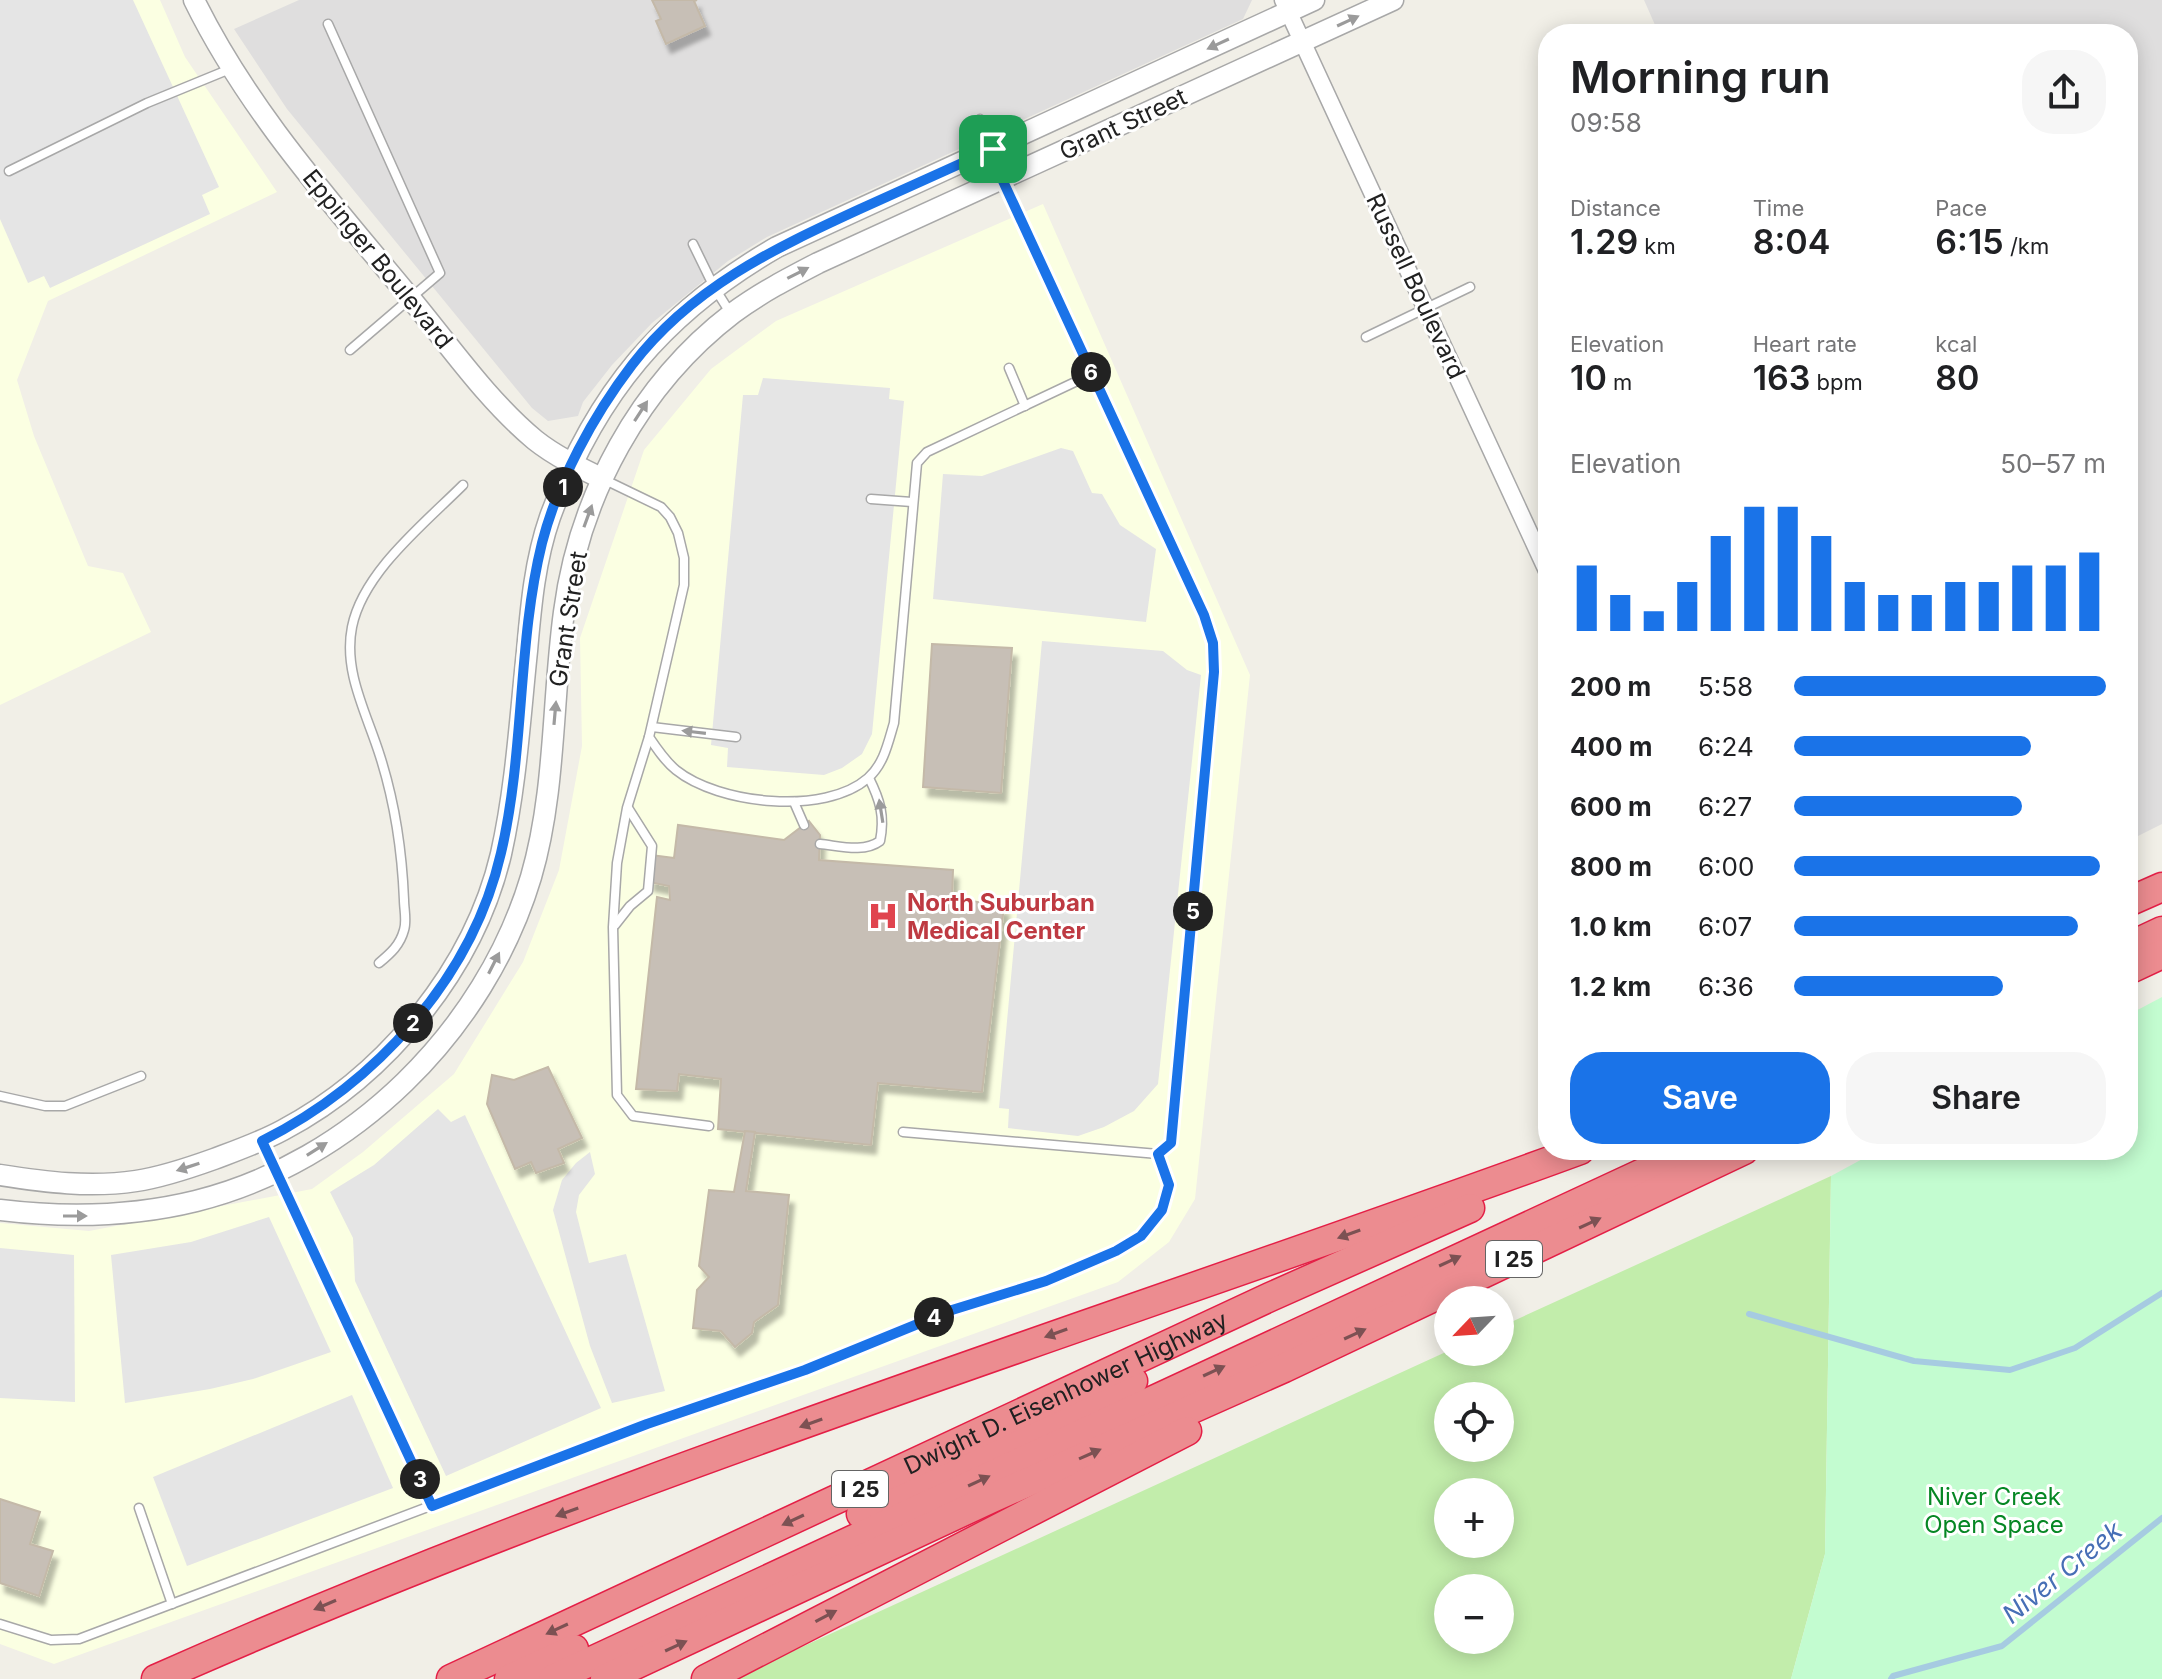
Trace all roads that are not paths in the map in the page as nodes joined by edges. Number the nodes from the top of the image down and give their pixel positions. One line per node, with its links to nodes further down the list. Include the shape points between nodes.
1 (194, 0): 7 (street, Eppinger Boulevard)
2 (1314, 0): 4 (street, Grant Street)
3 (1393, 0): 6 (street, Grant Street, one-way to 3)
4 (1286, 6): 6 (street, Russell Boulevard); 9 (street, Grant Street, one-way to 9)
5 (328, 24): 15 (lane, via 440,273)
6 (1302, 42): 11 (street, Grant Street); 16 (street, Russell Boulevard)
7 (230, 69): 10 (lane); 15 (street, Eppinger Boulevard, via 273,131)
8 (980, 119): 9 (lane)
9 (993, 149): 11 (lane); 13 (street, Grant Street, via 777,247)
10 (9, 171)
11 (1002, 179): 17 (street, Grant Street, one-way to 11, via 818,263); 21 (lane)
12 (693, 244): 13 (lane)
13 (714, 287): 17 (lane); 23 (street, Grant Street, via 632,365)
14 (1470, 287): 16 (lane)
15 (411, 299): 19 (lane); 23 (street, Eppinger Boulevard, via 518,424)
16 (1426, 308): 18 (lane); 28 (street, Russell Boulevard)
17 (732, 314): 24 (street, Grant Street, one-way to 17, via 656,389)
18 (1366, 337)
19 (350, 350)
20 (1009, 368): 22 (lane)
21 (1092, 374): 22 (lane); 49 (lane, via 1213,643 1171,1143)
22 (1025, 406): 27 (lane, via 927,452 917,463)
23 (572, 464): 24 (street, Eppinger Boulevard); 48 (street, Grant Street, via 536,570 510,804 488,898 438,990 393,1045 337,1095)
24 (603, 479): 29 (lane, via 661,507 678,533 684,558 684,585); 54 (street, Grant Street, one-way to 24, via 355,1124 435,1050 472,1003 516,920 542,832 564,609 578,545)
25 (463, 485): 42 (lane, via 369,585 352,628 350,662 381,757 399,828 402,865 405,928 396,949)
26 (871, 499): 27 (lane)
27 (912, 502): 31 (lane, via 894,723 881,762)
28 (1538, 551)
29 (651, 732): 30 (lane, one-way to 29); 32 (lane, via 661,755 678,772 711,789); 33 (lane)
30 (736, 737)
31 (869, 778): 32 (lane, via 829,798); 35 (lane, one-way to 31, via 859,848 880,841 881,800)
32 (794, 802): 34 (lane)
33 (627, 808): 38 (lane); 38 (lane, via 652,846 648,891)
34 (804, 825)
35 (820, 844)
36 (2162, 887): 37 (highway)
37 (2138, 898)
38 (613, 927): 46 (lane, via 617,1095 633,1116)
39 (2162, 931): 40 (highway)
40 (2138, 942)
41 (2162, 954): 43 (highway)
42 (379, 963)
43 (2138, 965)
44 (141, 1076): 45 (lane, via 65,1106)
45 (0, 1096)
46 (709, 1126)
47 (903, 1132): 49 (lane)
48 (262, 1141): 54 (lane); 55 (street, Grant Street, one-way to 55, via 133,1181 61,1183)
49 (1158, 1154): 59 (lane, via 1169,1185 1162,1210 1141,1236 1116,1251)
50 (1553, 1160): 63 (highway, one-way to 63, via 1059,1332 506,1534)
51 (1573, 1160): 57 (highway, Dwight D. Eisenhower Highway / I 25)
52 (1670, 1160): 66 (highway, one-way to 52)
53 (1723, 1160): 58 (highway, I 25, one-way to 53)
54 (276, 1171): 56 (street, Grant Street, one-way to 54, via 75,1216 146,1211 209,1197); 59 (lane)
55 (0, 1175)
56 (0, 1210)
57 (1270, 1297): 64 (highway, Dwight D. Eisenhower Highway / I 25, one-way to 64); 65 (highway, via 1194,1347 1093,1402)
58 (1284, 1368): 67 (highway, I 25, one-way to 58); 68 (highway, one-way to 58, via 1241,1404)
59 (432, 1506): 61 (lane)
60 (139, 1508): 61 (lane)
61 (172, 1604): 62 (lane, via 63,1641)
62 (0, 1624)
63 (156, 1679)
64 (451, 1679)
65 (509, 1679)
66 (553, 1679)
67 (605, 1679)
68 (706, 1679)

